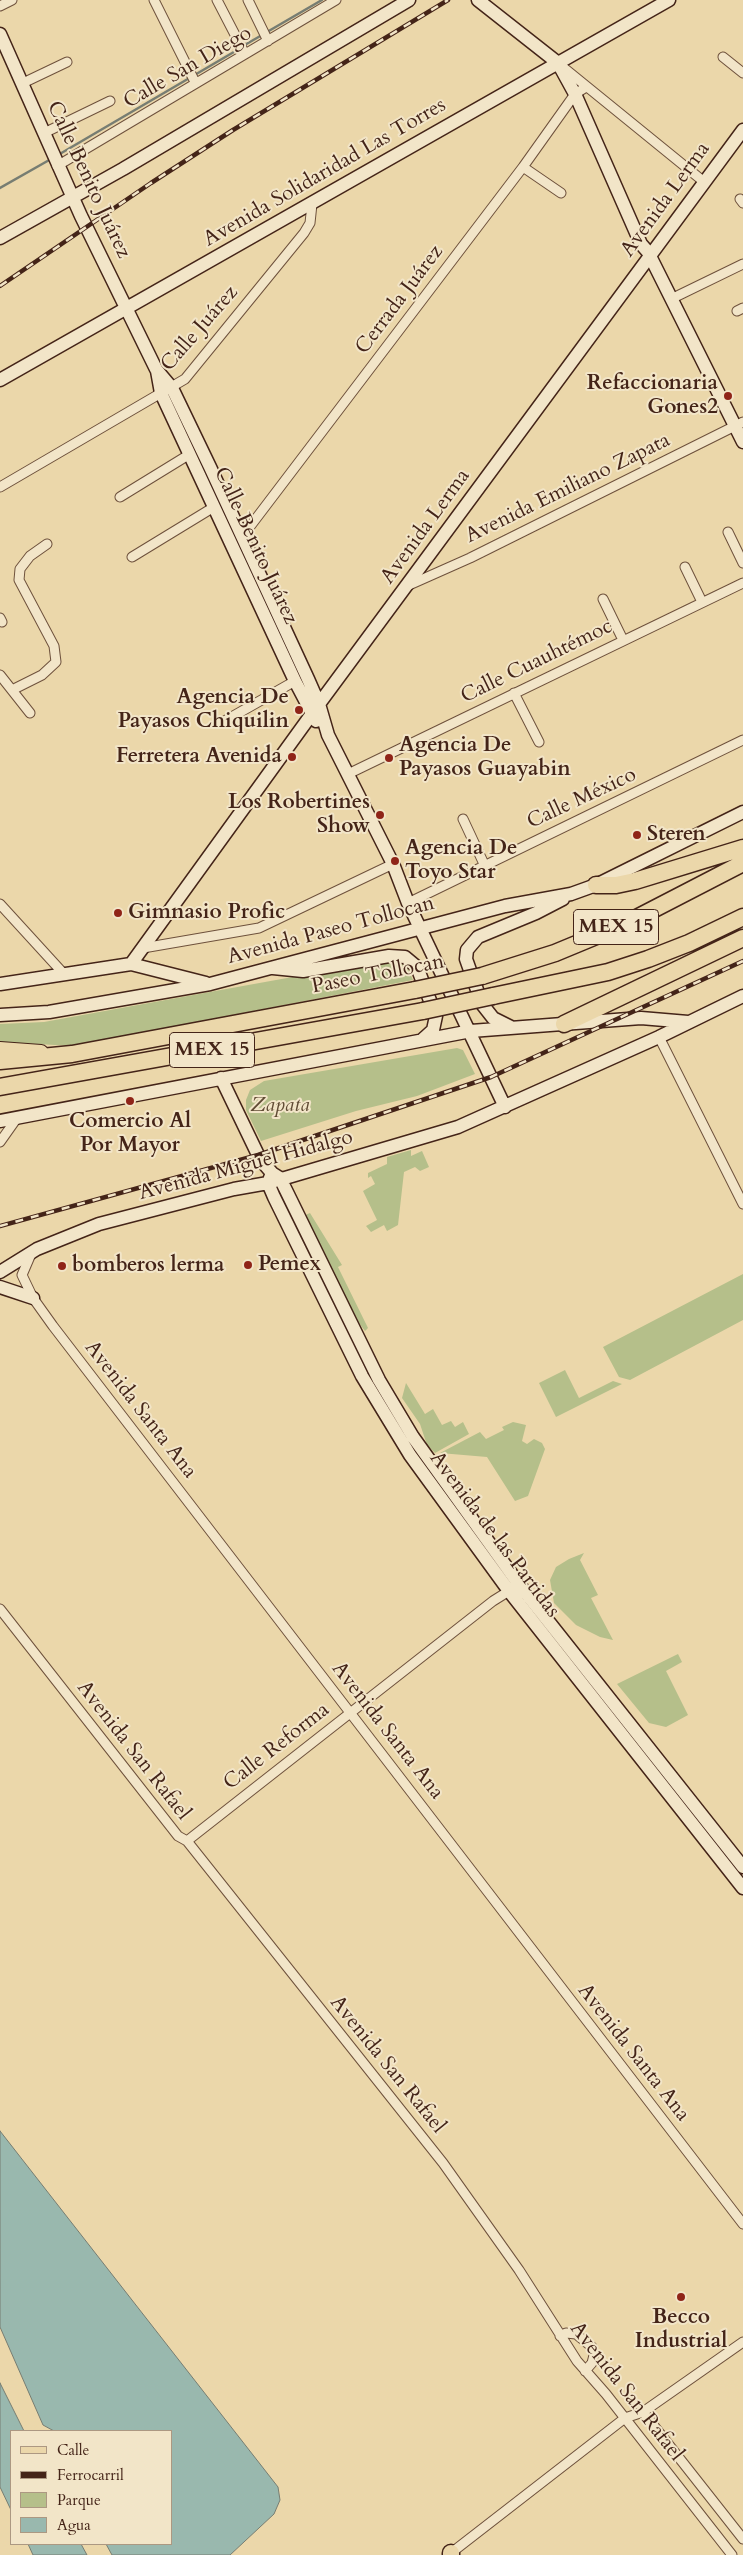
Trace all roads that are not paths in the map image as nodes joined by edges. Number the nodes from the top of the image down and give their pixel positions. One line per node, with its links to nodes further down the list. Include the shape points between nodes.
1 (12, 0): 9 (street)
2 (154, 0): 17 (street)
3 (217, 0): 12 (street)
4 (248, 0): 11 (street)
5 (336, 0): 11 (street, Calle San Diego)
6 (409, 0): 28 (main road)
7 (478, 0): 15 (main road)
8 (669, 0): 15 (main road, Avenida Solidaridad Las Torres)
9 (0, 6)
10 (0, 34): 18 (main road, Calle Benito Juárez)
11 (266, 36): 12 (street, Calle San Diego)
12 (243, 50): 17 (street, Calle San Diego)
13 (723, 57): 16 (street)
14 (66, 62): 18 (street)
15 (558, 63): 19 (street); 20 (main road); 29 (main road, Avenida Solidaridad Las Torres)
16 (743, 73)
17 (194, 79): 24 (street, Calle San Diego)
18 (22, 83): 23 (main road, Calle Benito Juárez)
19 (586, 87): 20 (street, Cerrada Juárez); 26 (street)
20 (574, 94): 25 (street, Cerrada Juárez); 31 (main road)
21 (110, 101): 23 (street)
22 (743, 130): 26 (main road, Avenida Lerma)
23 (44, 133): 24 (main road, Calle Benito Juárez)
24 (55, 160): 28 (main road, Calle Benito Juárez)
25 (523, 167): 27 (street); 45 (street, Cerrada Juárez)
26 (699, 177): 31 (main road, Avenida Lerma)
27 (561, 193)
28 (72, 196): 30 (main road); 34 (main road, Calle Benito Juárez)
29 (312, 204): 34 (main road, Avenida Solidaridad Las Torres); 36 (street, Calle Juárez, via 310,223 304,233 185,379)
30 (0, 238)
31 (646, 250): 33 (main road); 51 (main road, Avenida Lerma)
32 (743, 264): 33 (street)
33 (671, 299): 37 (main road)
34 (126, 309): 35 (main road, Avenida Solidaridad Las Torres); 36 (main road, Calle Benito Juárez)
35 (0, 380)
36 (166, 391): 39 (main road, Calle Benito Juárez); 40 (main road, Calle Benito Juárez); 41 (street, Calle Juárez)
37 (739, 424): 38 (main road); 51 (street, Avenida Emiliano Zapata)
38 (743, 442)
39 (190, 454): 40 (main road, Calle Benito Juárez); 42 (street)
40 (204, 470): 43 (main road, Calle Benito Juárez); 45 (main road, Calle Benito Juárez)
41 (0, 487)
42 (120, 497)
43 (214, 507): 47 (street); 56 (main road, Calle Benito Juárez)
44 (728, 532): 48 (street)
45 (242, 537): 59 (main road, Calle Benito Juárez)
46 (47, 544): 57 (street, via 30,556 20,569 19,580 56,652 56,662 42,675)
47 (132, 557)
48 (743, 563)
49 (685, 567): 53 (street)
50 (743, 583): 53 (street, Calle Cuauhtémoc)
51 (407, 586): 59 (main road, Avenida Lerma)
52 (603, 598): 54 (street)
53 (702, 602): 54 (street, Calle Cuauhtémoc)
54 (623, 640): 58 (street, Calle Cuauhtémoc)
55 (0, 675): 57 (street)
56 (295, 681): 61 (main road, Calle Benito Juárez); 62 (street)
57 (12, 690): 60 (street)
58 (514, 693): 65 (street); 66 (street, Calle Cuauhtémoc)
59 (319, 704): 61 (main road, Avenida Lerma); 63 (main road, Calle Benito Juárez)
60 (30, 713)
61 (312, 715): 63 (main road, Calle Benito Juárez); 80 (main road, Avenida Lerma)
62 (221, 724)
63 (328, 735): 66 (main road, Calle Benito Juárez)
64 (743, 740): 72 (street, Calle México, via 634,795)
65 (539, 742)
66 (348, 774): 71 (main road, Calle Benito Juárez)
67 (743, 812): 73 (main road, Avenida Paseo Tollocan)
68 (463, 819): 72 (street)
69 (743, 848): 73 (highway, via 635,881)
70 (743, 863): 95 (highway, Paseo Tollocan / MEX 15, bridge, via 625,924 555,953 482,976)
71 (393, 864): 75 (main road, Calle Benito Juárez); 80 (street, via 247,932)
72 (484, 864): 75 (street, Calle México)
73 (596, 885): 74 (main road, Avenida Paseo Tollocan)
74 (571, 894): 78 (main road, Avenida Paseo Tollocan, via 505,906); 90 (main road, via 536,913 482,935 469,946 466,959 482,1004 493,1018)
75 (408, 903): 78 (main road, Calle Benito Juárez)
76 (0, 904): 83 (street)
77 (743, 917): 98 (highway, Paseo Tollocan / MEX 15, bridge, via 689,943 599,974 423,1011)
78 (421, 929): 82 (main road, Avenida Paseo Tollocan); 91 (main road, Calle Benito Juárez)
79 (743, 938): 89 (highway)
80 (143, 948): 81 (main road, Avenida Lerma)
81 (131, 964): 83 (main road); 85 (main road)
82 (269, 968): 85 (main road, Avenida Paseo Tollocan); 93 (main road, via 303,971 389,956 405,957 416,967 436,1016 433,1030)
83 (63, 973): 84 (main road)
84 (0, 984)
85 (210, 984): 87 (main road, Avenida Paseo Tollocan, via 50,1012)
86 (743, 996): 88 (main road)
87 (0, 1015)
88 (689, 1022): 89 (main road, via 641,1018); 92 (main road)
89 (564, 1024): 90 (main road)
90 (512, 1027): 91 (main road)
91 (471, 1031): 93 (main road); 99 (main road, Calle Benito Juárez)
92 (659, 1037): 99 (main road); 104 (street)
93 (423, 1039): 97 (main road)
94 (0, 1049): 95 (main road)
95 (72, 1054): 96 (highway, Paseo Tollocan / MEX 15)
96 (0, 1061)
97 (221, 1078): 100 (main road); 103 (main road, Avenida de las Partidas, via 258,1155)
98 (0, 1087)
99 (506, 1107): 103 (main road, Avenida Miguel Hidalgo, via 448,1131)
100 (17, 1118): 101 (main road); 102 (street)
101 (0, 1122)
102 (0, 1142)
103 (274, 1178): 105 (main road, Avenida Miguel Hidalgo, via 99,1224); 109 (main road, Avenida de las Partidas, via 345,1341 375,1398 410,1455); 113 (main road, Avenida de las Partidas, via 375,1373 413,1438 518,1583)
104 (743, 1204)
105 (31, 1254): 106 (main road, Avenida Miguel Hidalgo); 108 (street, Avenida Santa Ana, via 22,1275)
106 (0, 1272)
107 (0, 1287): 108 (main road)
108 (33, 1298): 111 (street, Avenida Santa Ana)
109 (509, 1591): 111 (street, Calle Reforma); 114 (main road, Avenida de las Partidas)
110 (0, 1609): 112 (street, Avenida San Rafael, via 178,1836)
111 (350, 1712): 112 (street, Calle Reforma); 115 (street, Avenida Santa Ana)
112 (187, 1841): 116 (street, Avenida San Rafael, via 443,2163 519,2270)
113 (743, 1867)
114 (743, 1888)
115 (743, 2224)
116 (560, 2336): 118 (street, Avenida San Rafael); 118 (street, via 566,2332 576,2334 592,2347 592,2364)
117 (743, 2342): 119 (street)
118 (585, 2371): 120 (street, Avenida San Rafael)
119 (643, 2412): 120 (street); 121 (street, Avenida San Rafael)
120 (625, 2418): 122 (street); 123 (street, Avenida San Rafael)
121 (743, 2539)
122 (451, 2554)
123 (732, 2555)

